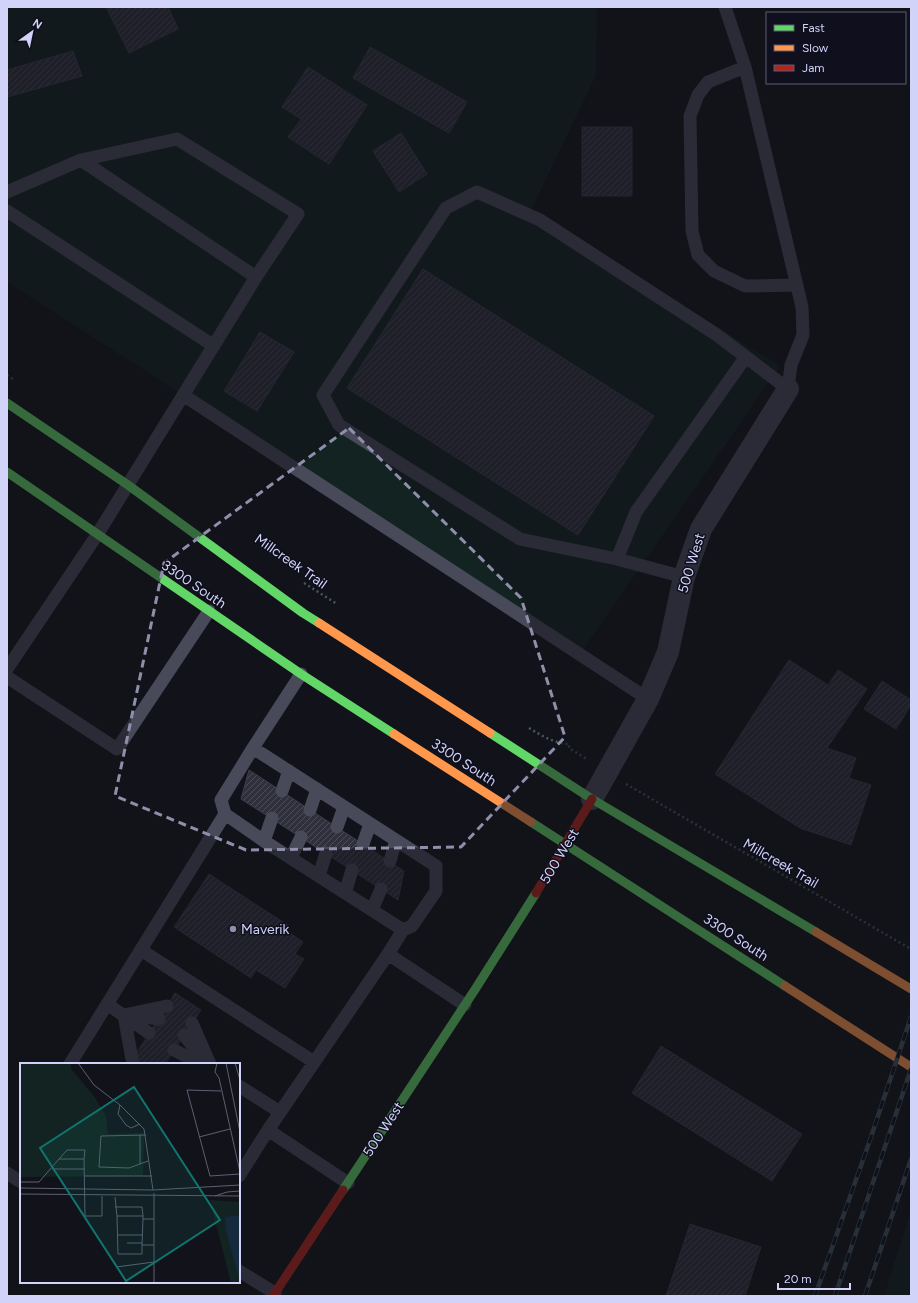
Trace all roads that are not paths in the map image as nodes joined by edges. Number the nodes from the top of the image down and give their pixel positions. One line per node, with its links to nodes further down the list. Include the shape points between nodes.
1 (725, 7): 2 (lane)
2 (745, 67): 7 (lane); 7 (lane, via 708,82 698,95 690,116 692,231 698,255 714,271 746,286)
3 (81, 160): 4 (lane); 6 (lane); 6 (lane, via 177,139 298,214)
4 (7, 192)
5 (7, 211): 8 (lane)
6 (256, 277): 8 (lane)
7 (797, 285): 10 (lane, via 802,307 802,336 791,365)
8 (214, 346): 11 (lane)
9 (746, 358): 10 (lane); 16 (lane, via 636,512); 16 (lane, via 717,335 540,220 478,192 446,208 323,395 339,425 520,539)
10 (788, 389): 17 (street, 500 West, via 701,529)
11 (183, 395): 14 (lane); 22 (lane)
12 (7, 403): 14 (main road)
13 (7, 472): 15 (main road, 3300 South)
14 (128, 485): 15 (lane); 27 (main road, via 303,613)
15 (97, 535): 18 (main road, 3300 South); 19 (lane)
16 (617, 559): 17 (lane)
17 (684, 577): 22 (street, 500 West, via 668,652)
18 (209, 611): 20 (main road, 3300 South); 21 (lane, via 117,749)
19 (7, 669)
20 (301, 674): 23 (lane); 38 (main road, 3300 South)
21 (7, 677)
22 (648, 700): 27 (street, 500 West)
23 (253, 748): 24 (lane); 30 (lane, via 221,800)
24 (289, 771): 25 (lane); 26 (lane)
25 (317, 789): 28 (lane); 29 (lane)
26 (282, 791)
27 (592, 799): 38 (main road, 500 West); 50 (main road)
28 (344, 806): 32 (lane); 33 (lane)
29 (310, 810)
30 (225, 814): 36 (lane); 48 (lane)
31 (272, 818): 36 (lane)
32 (370, 824): 35 (lane); 37 (lane)
33 (337, 827)
34 (301, 837): 40 (lane)
35 (396, 840): 41 (lane); 47 (lane, via 436,866 436,891 412,926)
36 (264, 841): 40 (lane)
37 (363, 844)
38 (566, 844): 52 (main road, 500 West); 66 (main road, 3300 South)
39 (326, 853): 43 (lane)
40 (291, 858): 43 (lane)
41 (390, 862)
42 (352, 870): 45 (lane)
43 (319, 876): 45 (lane)
44 (381, 889): 46 (lane)
45 (345, 893): 46 (lane)
46 (372, 910): 47 (lane)
47 (403, 930): 49 (lane)
48 (141, 950): 51 (lane); 61 (lane)
49 (388, 954): 52 (lane); 61 (lane)
50 (911, 989)
51 (107, 1004): 54 (lane); 62 (lane)
52 (465, 1005): 73 (main road, 500 West)
53 (167, 1006): 54 (lane)
54 (124, 1015): 55 (lane); 57 (lane); 60 (lane)
55 (159, 1019)
56 (192, 1023): 65 (lane)
57 (149, 1033)
58 (184, 1035): 64 (lane)
59 (174, 1050): 63 (lane)
60 (136, 1053)
61 (314, 1062): 68 (lane)
62 (71, 1063)
63 (199, 1063)
64 (208, 1063)
65 (209, 1063)
66 (911, 1067)
67 (240, 1087): 68 (lane)
68 (280, 1112): 69 (lane)
69 (268, 1130): 71 (lane); 73 (lane)
70 (7, 1173): 72 (lane)
71 (240, 1174)
72 (20, 1181)
73 (348, 1183): 75 (main road, 500 West)
74 (240, 1272): 75 (lane)
75 (274, 1295)

